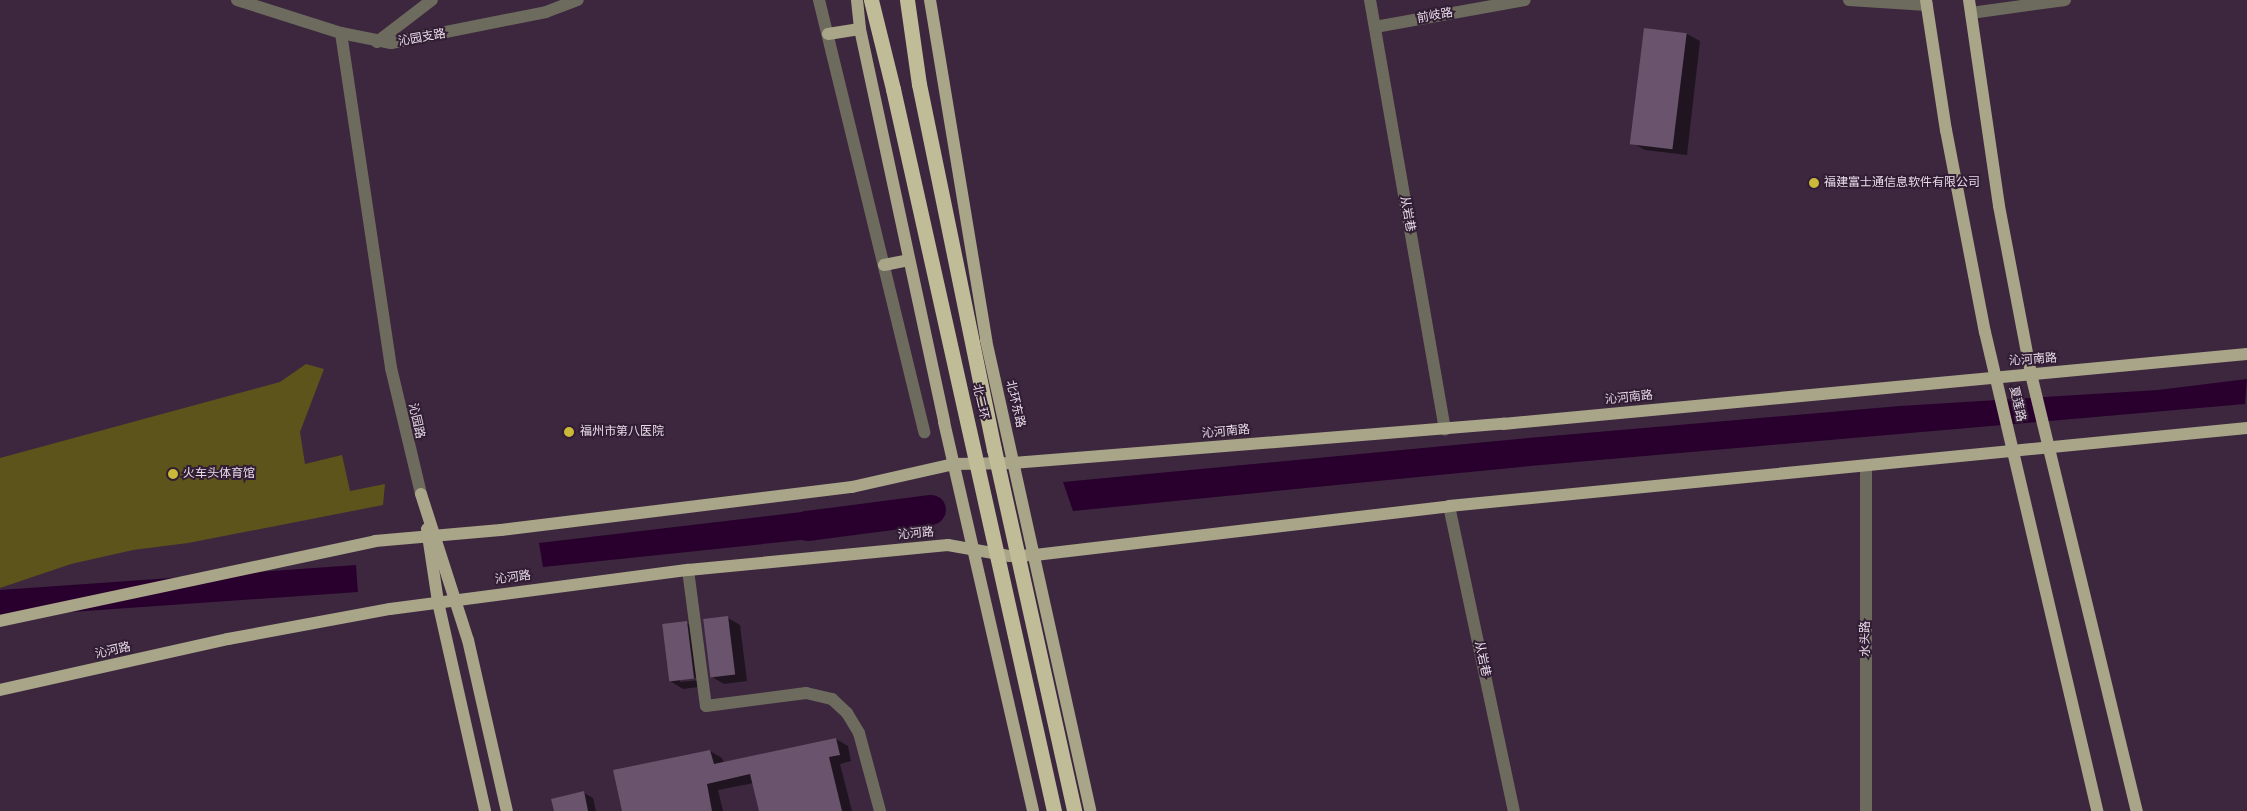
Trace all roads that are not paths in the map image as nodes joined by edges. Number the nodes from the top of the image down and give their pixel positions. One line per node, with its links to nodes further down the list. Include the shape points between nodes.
1 (238, 0): 18 (street, 沁园支路)
2 (432, 0): 20 (street)
3 (578, 0): 20 (street, 沁园支路, via 546,12 407,43)
4 (819, 0): 19 (street)
5 (857, 0): 17 (main road)
6 (871, 0): 48 (highway, 北二环, bridge, via 894,89)
7 (907, 0): 49 (highway, 北二环, bridge, via 919,84 996,459)
8 (930, 0): 31 (main road, 北环东路, via 986,340)
9 (1370, 0): 16 (street, 从岩巷)
10 (1525, 0): 16 (street, 前岐路)
11 (1849, 0): 14 (street)
12 (1969, 0): 15 (main road, 夏莲路)
13 (2065, 0): 15 (street)
14 (1926, 3): 25 (main road, 夏莲路, via 1960,208)
15 (1970, 13): 24 (main road, 夏莲路, via 1999,206)
16 (1374, 27): 27 (street, 从岩巷)
17 (860, 29): 19 (main road); 21 (main road)
18 (341, 33): 20 (street, 沁园支路); 34 (street, 沁园路, via 391,368)
19 (828, 34): 22 (street)
20 (378, 42)
21 (909, 260): 22 (main road); 32 (main road)
22 (884, 265): 28 (street)
23 (2247, 354): 24 (main road, 沁河南路)
24 (2031, 374): 25 (main road, 沁河南路); 29 (main road, 夏莲路)
25 (1996, 376): 27 (main road, 沁河南路); 30 (main road, 夏莲路)
26 (2247, 428): 29 (main road)
27 (1445, 429): 31 (main road, 沁河南路)
28 (924, 432)
29 (2047, 448): 30 (main road); 54 (main road, 夏莲路)
30 (2014, 452): 33 (main road); 53 (main road, 夏莲路)
31 (1014, 463): 32 (main road); 38 (main road, 北环东路)
32 (954, 464): 36 (main road, via 852,487 511,529); 37 (main road)
33 (1866, 466): 35 (main road); 52 (street, 水头路)
34 (421, 494): 36 (main road, 沁园路)
35 (1449, 506): 38 (main road); 51 (street, 从岩巷)
36 (432, 535): 40 (main road); 41 (main road, 沁园路); 42 (main road, via 347,546)
37 (975, 548): 38 (main road, 沁河路, via 1010,556); 39 (main road, 沁河路, via 948,545); 47 (main road)
38 (1035, 555): 50 (main road, 北环东路)
39 (688, 570): 40 (main road, 沁河路); 46 (street, via 706,706 806,693 832,699 847,713 859,733)
40 (456, 599): 41 (main road, 沁河路); 45 (main road)
41 (438, 602): 43 (main road, 沁河路, via 228,639); 44 (main road, 沁园路)
42 (0, 621)
43 (0, 690)
44 (485, 811)
45 (507, 811)
46 (880, 811)
47 (1033, 811)
48 (1054, 811)
49 (1074, 811)
50 (1090, 811)
51 (1514, 811)
52 (1866, 811)
53 (2097, 811)
54 (2137, 811)

